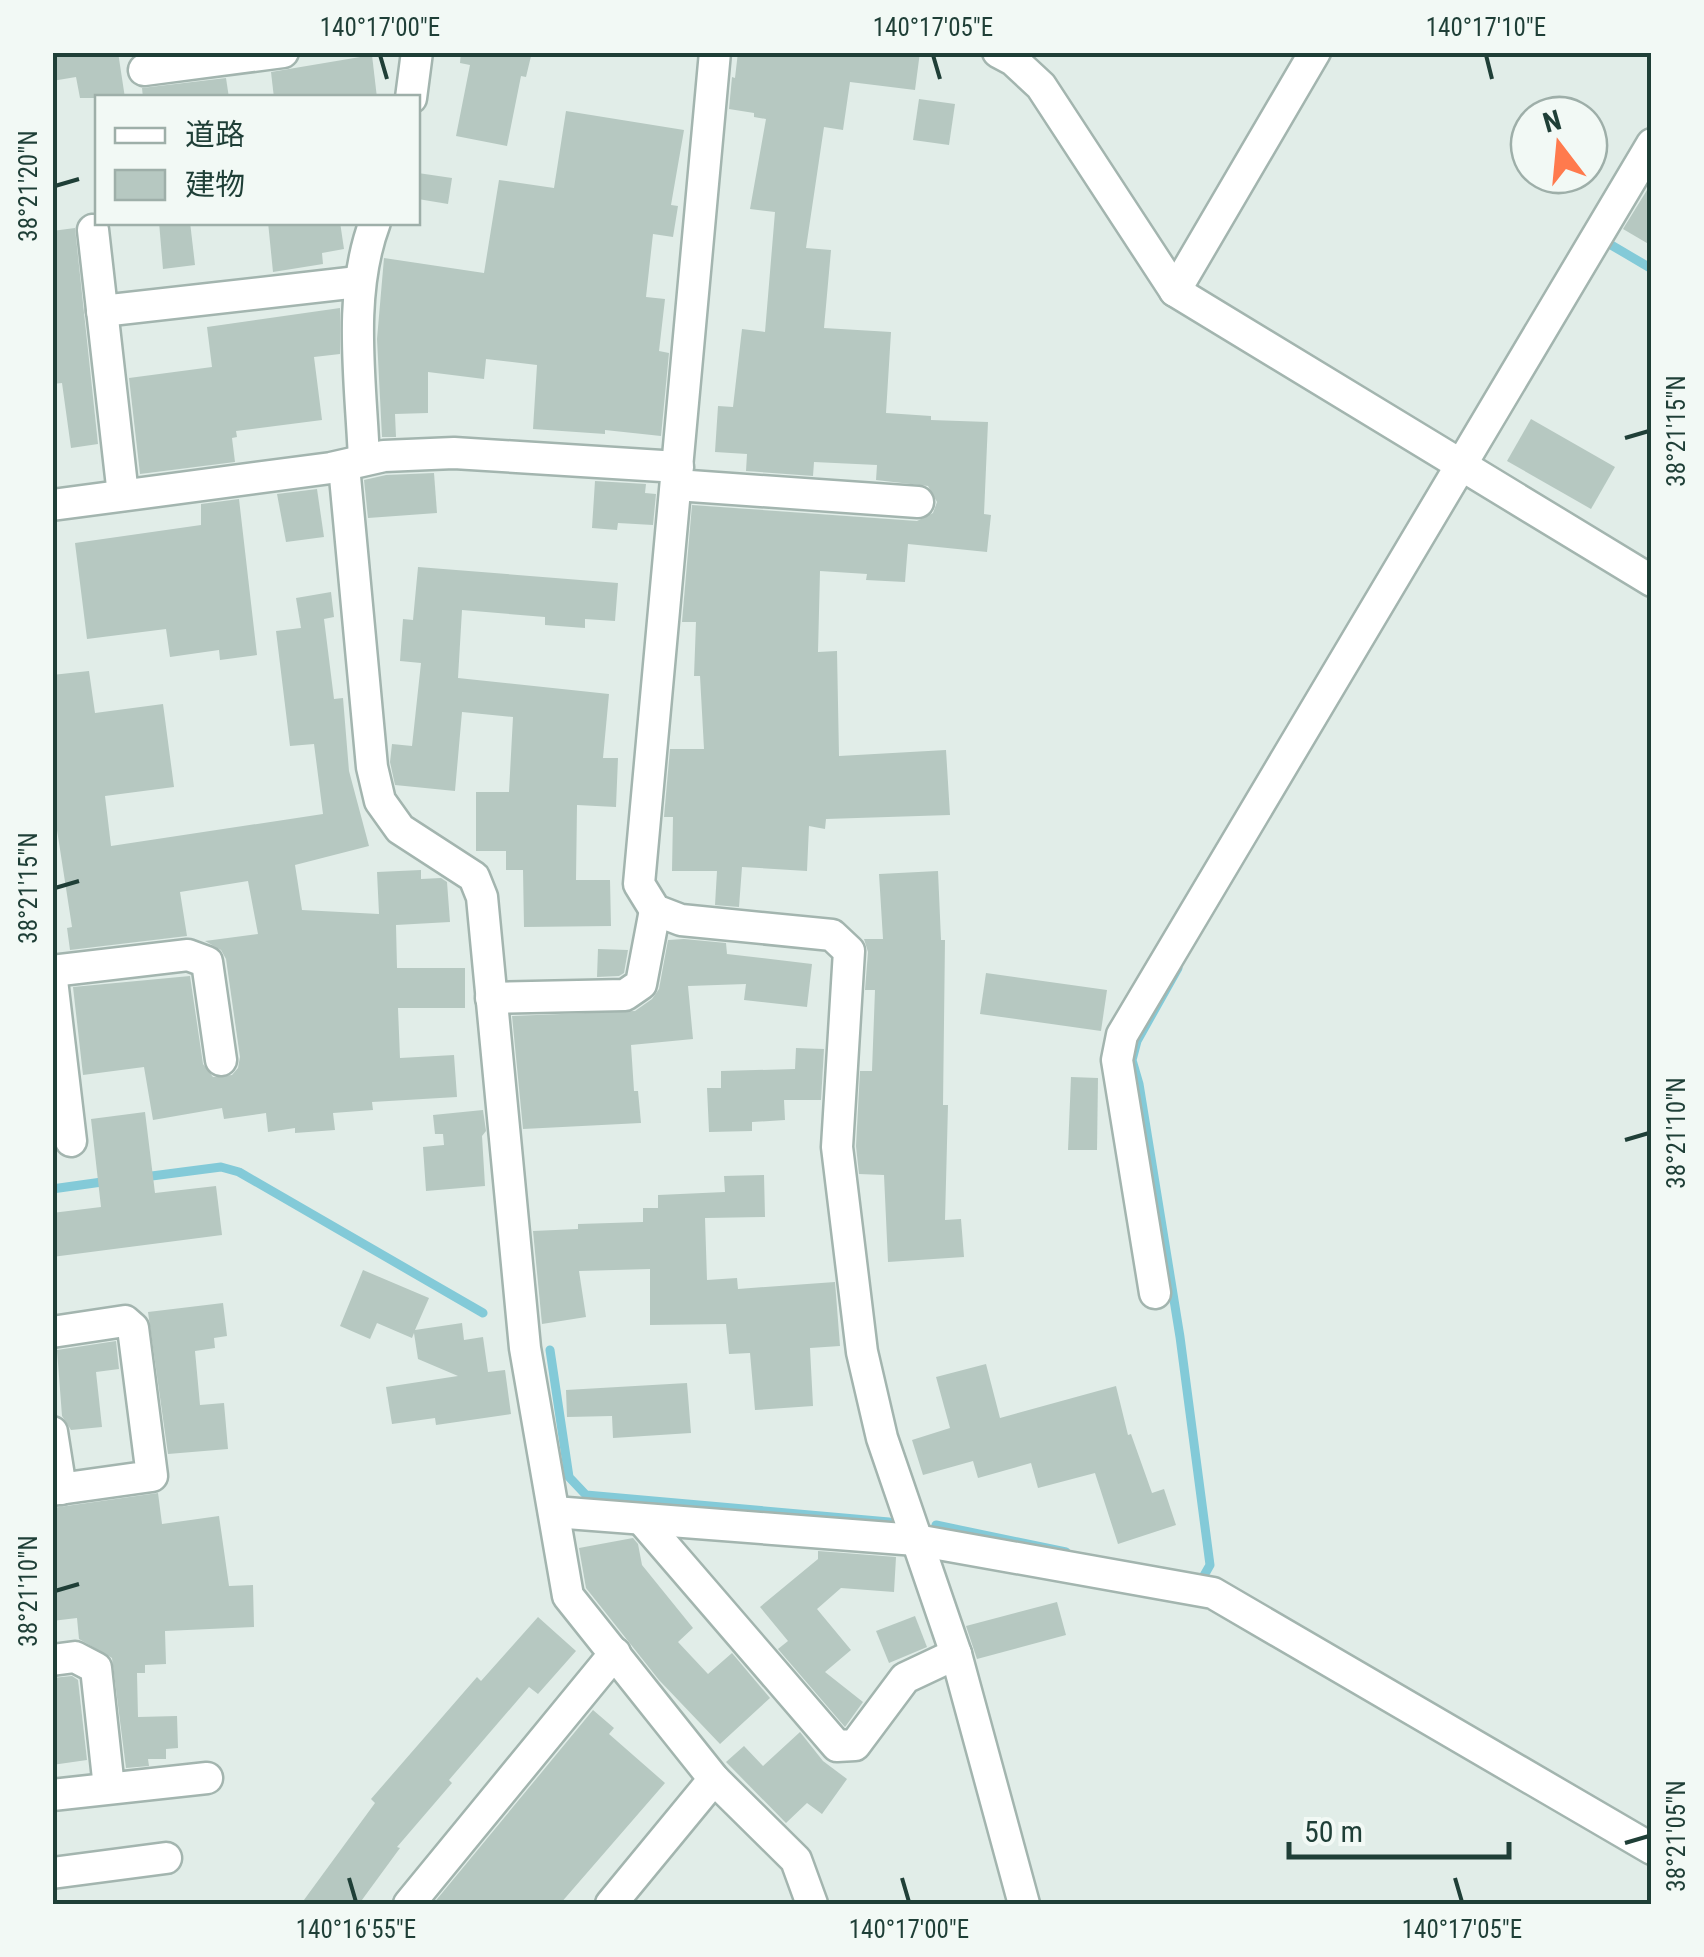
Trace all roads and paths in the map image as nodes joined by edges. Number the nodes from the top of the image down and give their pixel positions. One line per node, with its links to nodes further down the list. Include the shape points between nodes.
1 (283, 52): 6 (lane)
2 (417, 52): 7 (lane)
3 (715, 52): 16 (lane)
4 (998, 52): 12 (lane, via 1041,86)
5 (1314, 52): 12 (lane)
6 (144, 70)
7 (411, 95)
8 (1652, 144): 15 (lane)
9 (374, 225): 11 (lane)
10 (94, 230): 13 (lane)
11 (358, 282): 13 (lane); 14 (lane)
12 (1175, 291): 15 (lane)
13 (102, 311): 17 (lane)
14 (354, 463): 16 (lane, via 454,453); 17 (lane); 24 (lane, via 372,767 380,801 400,829 474,877)
15 (1459, 465): 20 (lane); 27 (lane, via 1122,1035 1117,1060)
16 (677, 476): 18 (lane); 21 (lane, via 639,884)
17 (123, 494): 19 (lane)
18 (918, 502)
19 (52, 505)
20 (1652, 581)
21 (655, 910): 24 (lane, via 641,984 625,995); 33 (lane, via 682,920 832,935 849,951 837,1147 841,1190 862,1352)
22 (52, 972): 25 (lane, via 188,954 208,962)
23 (52, 980): 26 (lane)
24 (492, 998): 31 (lane, via 526,1348)
25 (222, 1060)
26 (71, 1141)
27 (1155, 1293)
28 (52, 1332): 30 (lane, via 126,1321 133,1328 152,1476)
29 (52, 1432): 30 (lane)
30 (56, 1489)
31 (554, 1512): 32 (lane); 34 (lane, via 568,1596)
32 (643, 1522): 33 (lane); 35 (lane, via 837,1746 856,1745 905,1678)
33 (916, 1540): 35 (lane); 41 (lane, via 1213,1593)
34 (615, 1653): 38 (lane); 44 (lane)
35 (956, 1654): 47 (lane)
36 (52, 1660): 39 (lane, via 75,1658 96,1668)
37 (207, 1778): 39 (lane)
38 (714, 1778): 45 (lane); 46 (lane, via 796,1860)
39 (110, 1788): 40 (lane)
40 (52, 1795)
41 (1652, 1850)
42 (166, 1858): 43 (lane)
43 (52, 1872)
44 (409, 1904)
45 (611, 1904)
46 (812, 1904)
47 (1024, 1904)

